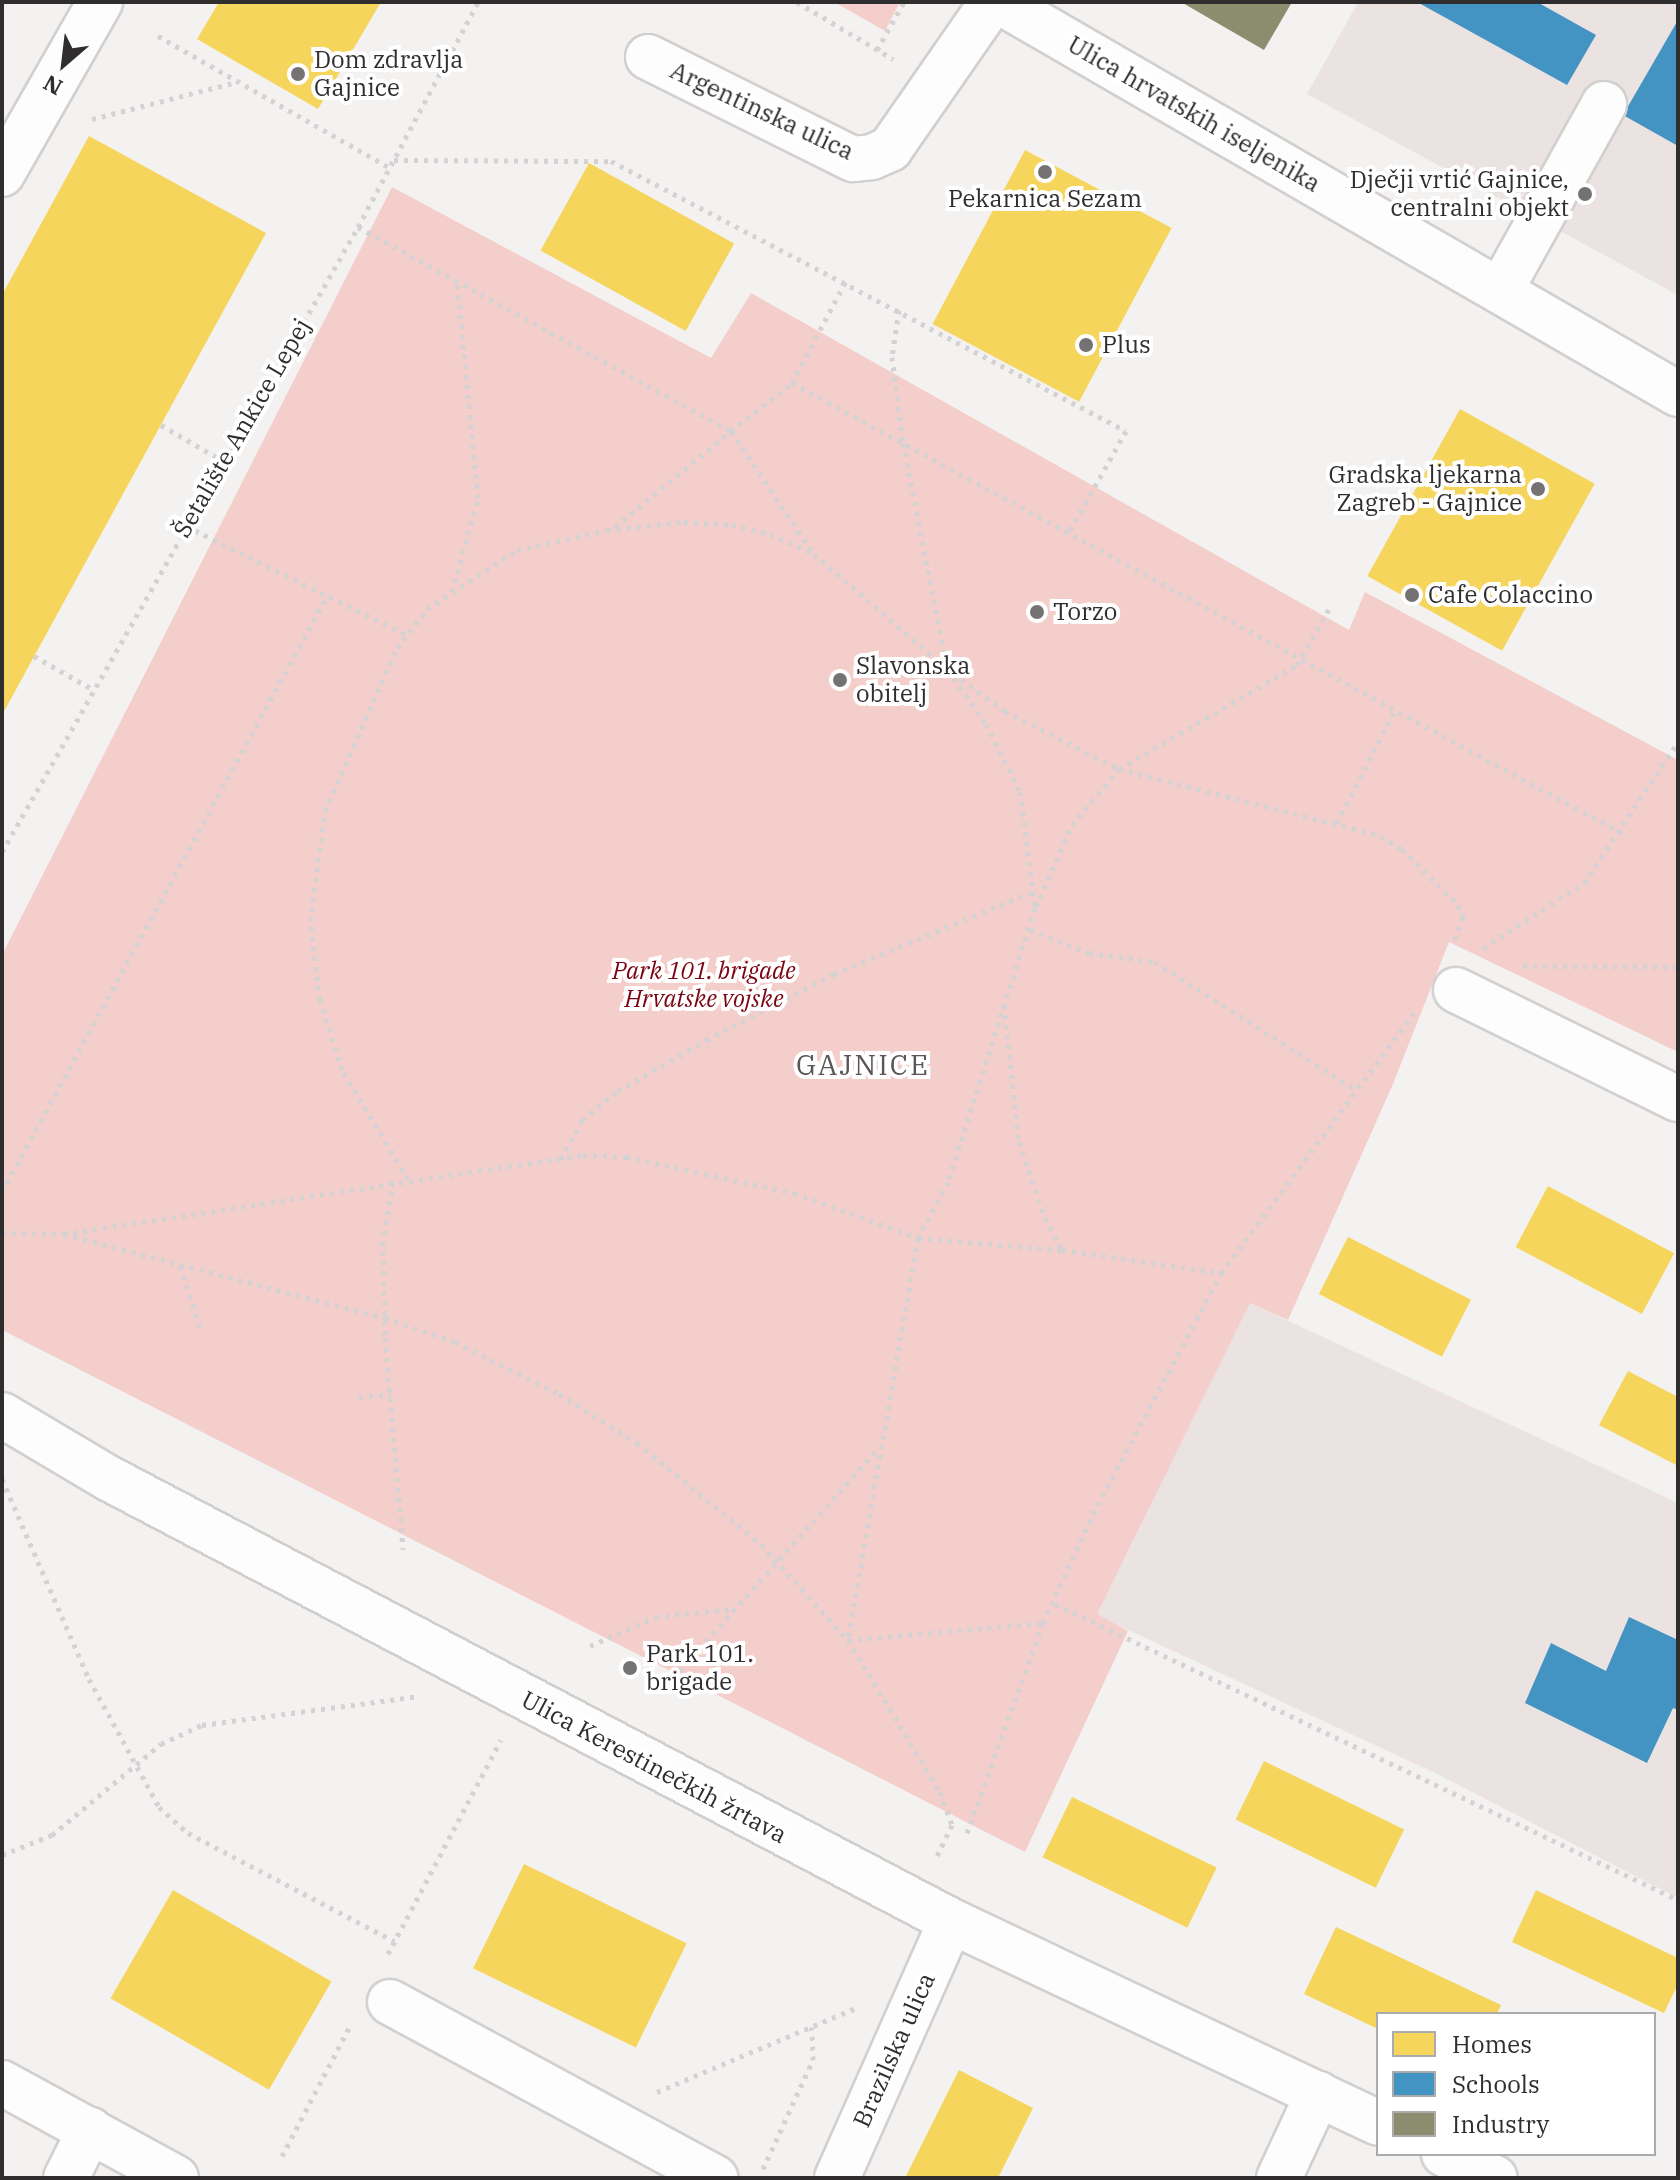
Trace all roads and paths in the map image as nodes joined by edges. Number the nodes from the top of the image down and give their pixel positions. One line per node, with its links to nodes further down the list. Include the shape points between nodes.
1 (100, 2): 16 (street)
2 (478, 2): 14 (path, Šetalište Ankice Lepej)
3 (797, 2): 8 (path)
4 (904, 2): 8 (path)
5 (992, 2): 9 (street, Argentinska ulica, via 890,149 872,157 853,159)
6 (1000, 2): 20 (street, Ulica hrvatskih iseljenika)
7 (158, 36): 11 (path)
8 (877, 50): 10 (path)
9 (648, 57)
10 (898, 61)
11 (238, 81): 13 (path); 15 (path)
12 (1604, 104): 20 (street)
13 (77, 122)
14 (394, 160): 15 (path, Šetalište Ankice Lepej); 19 (path, via 611,161)
15 (390, 168): 17 (path, Šetalište Ankice Lepej)
16 (2, 174)
17 (358, 227): 18 (path); 27 (path, Šetalište Ankice Lepej)
18 (457, 281): 25 (path); 32 (path, via 478,498)
19 (846, 281): 21 (path); 22 (path)
20 (1500, 291): 23 (street, Ulica hrvatskih iseljenika)
21 (899, 310): 26 (path, via 892,357); 30 (path, via 1126,431)
22 (792, 383): 25 (path); 26 (path)
23 (1678, 394)
24 (161, 425): 27 (path)
25 (731, 431): 29 (path); 31 (path)
26 (903, 443): 30 (path); 38 (path)
27 (223, 461): 28 (path, Šetalište Ankice Lepej)
28 (186, 526): 33 (path); 39 (path, Šetalište Ankice Lepej)
29 (612, 529): 31 (path, via 684,522 732,525 770,534); 32 (path, via 517,550)
30 (1069, 532): 37 (path)
31 (814, 554): 38 (path)
32 (451, 593): 35 (path, via 427,609)
33 (328, 594): 35 (path); 58 (path)
34 (1330, 607): 37 (path)
35 (407, 635): 56 (path, via 350,746 325,811 310,921 320,1000 342,1070)
36 (34, 656): 39 (path)
37 (1302, 657): 40 (path); 42 (path, via 1297,665)
38 (948, 670): 42 (path, via 1005,711); 46 (path, via 986,724 1020,792)
39 (94, 690): 45 (path, Šetalište Ankice Lepej)
40 (1396, 708): 43 (path); 44 (path)
41 (1678, 742): 44 (path)
42 (1119, 769): 43 (path); 47 (path, via 1072,825)
43 (1337, 823): 51 (path, via 1381,836 1402,849 1458,905 1463,917)
44 (1622, 833): 51 (path, via 1584,883)
45 (2, 852)
46 (1034, 891): 47 (path); 55 (path, via 834,974 706,1040 618,1091 582,1120)
47 (1035, 908): 48 (path)
48 (1030, 930): 52 (path); 53 (path, via 1089,953 1155,962)
49 (1514, 966): 50 (path)
50 (1678, 967)
51 (1450, 974): 53 (path); 54 (street)
52 (1004, 1000): 61 (path, via 948,1182); 62 (path, via 1019,1142)
53 (1354, 1089): 64 (path)
54 (1678, 1099)
55 (561, 1159): 56 (path); 61 (path, via 626,1157 706,1171 794,1193)
56 (408, 1179): 57 (path)
57 (393, 1181): 60 (path); 65 (path, via 383,1241)
58 (2, 1192)
59 (2, 1233): 60 (path)
60 (63, 1234): 63 (path)
61 (918, 1238): 62 (path); 70 (path)
62 (1062, 1250): 64 (path)
63 (180, 1266): 65 (path); 66 (path)
64 (1221, 1273): 74 (path, via 1093,1514)
65 (385, 1318): 67 (path); 73 (path, via 455,1342 559,1394 637,1443)
66 (201, 1330)
67 (391, 1394): 68 (path); 72 (path)
68 (359, 1397)
69 (2, 1415): 87 (street, Ulica Kerestinečkih žrtava, via 110,1479)
70 (881, 1446): 73 (path); 77 (path)
71 (2, 1479): 82 (path)
72 (403, 1549)
73 (776, 1560): 75 (path); 77 (path)
74 (1055, 1604): 76 (path); 86 (path)
75 (733, 1609): 78 (path, via 655,1617); 79 (path)
76 (1043, 1623): 77 (path); 84 (path)
77 (848, 1640): 83 (path, via 940,1792)
78 (590, 1646)
79 (666, 1686)
80 (429, 1695): 82 (path, via 202,1725 161,1744)
81 (504, 1734): 88 (path)
82 (133, 1765): 85 (path, via 75,1820); 88 (path, via 159,1807 188,1833)
83 (952, 1825)
84 (967, 1833)
85 (2, 1855)
86 (1678, 1900)
87 (951, 1921): 93 (street, Ulica Kerestinečkih žrtava); 103 (street, Brazilska ulica)
88 (394, 1941): 89 (path)
89 (374, 1998): 97 (path); 102 (street)
90 (863, 2005): 91 (path)
91 (812, 2027): 94 (path); 99 (path, via 813,2060)
92 (2, 2083): 96 (street)
93 (1318, 2094): 95 (street, Ulica Kerestinečkih žrtava); 104 (street)
94 (646, 2097)
95 (1376, 2122)
96 (90, 2130): 100 (street); 101 (street)
97 (282, 2156)
98 (1448, 2156): 105 (street)
99 (759, 2177)
100 (66, 2178)
101 (176, 2178)
102 (715, 2178)
103 (837, 2178)
104 (1279, 2178)
105 (1495, 2178)

